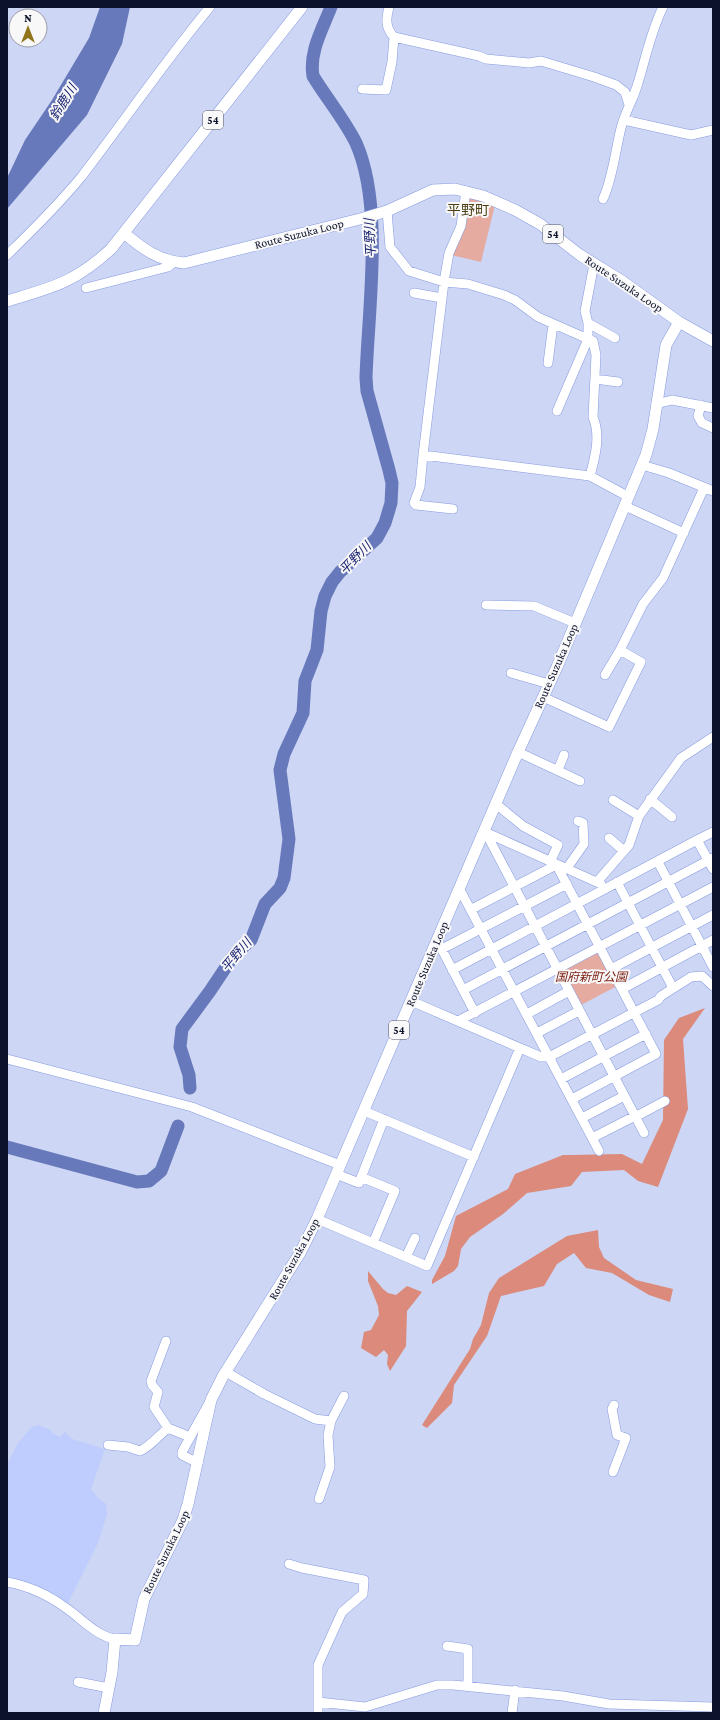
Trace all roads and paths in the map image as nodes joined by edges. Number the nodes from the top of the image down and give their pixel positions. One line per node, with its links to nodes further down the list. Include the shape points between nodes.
1 (210, 7): 14 (street, via 145,89 81,177)
2 (302, 7): 13 (main road, 54)
3 (389, 7): 5 (street, via 387,24)
4 (663, 7): 7 (street)
5 (394, 37): 6 (street, via 386,90); 7 (street, via 486,59 529,63 541,61 566,68 616,85 625,92)
6 (362, 89)
7 (629, 106): 8 (street)
8 (624, 120): 9 (street, via 691,135); 11 (street, via 610,184)
9 (713, 130)
10 (466, 191): 12 (main road, Route Suzuka Loop / 54, via 434,190); 16 (main road, Route Suzuka Loop / 54, via 515,210 540,224); 17 (street, via 461,226 449,253)
11 (603, 199)
12 (382, 212): 15 (main road, Route Suzuka Loop / 54, via 184,263); 17 (street, via 390,247 409,271)
13 (124, 233): 15 (main road, Route Suzuka Loop / 54, via 155,256); 21 (main road, 54, via 99,260 76,277 54,287)
14 (7, 255)
15 (174, 262): 18 (street, via 168,266)
16 (594, 264): 22 (main road, Route Suzuka Loop / 54); 23 (street, via 585,310)
17 (444, 282): 20 (street); 24 (street, via 468,284 504,295)
18 (86, 288)
19 (414, 293): 20 (street)
20 (442, 298): 36 (street)
21 (7, 301)
22 (679, 322): 27 (main road, Route Suzuka Loop / 54); 31 (main road, Route Suzuka Loop / 54, via 666,345)
23 (588, 323): 25 (street); 26 (street)
24 (553, 324): 26 (street); 28 (street)
25 (615, 338)
26 (588, 339): 29 (street, via 592,341 596,354); 34 (street)
27 (713, 341)
28 (548, 363)
29 (595, 379): 30 (street); 38 (street, via 594,417 598,436)
30 (618, 382)
31 (656, 404): 32 (street, via 672,400); 37 (main road, Route Suzuka Loop / 54, via 653,429)
32 (701, 405): 33 (street); 35 (street, via 698,416 702,423)
33 (713, 408)
34 (557, 411)
35 (713, 428)
36 (423, 455): 38 (street); 41 (street, via 420,487 414,503)
37 (642, 465): 39 (street); 40 (main road, Route Suzuka Loop / 54)
38 (590, 476): 40 (street)
39 (709, 490): 42 (street)
40 (627, 502): 42 (street); 44 (main road, Route Suzuka Loop / 54)
41 (453, 509)
42 (684, 533): 45 (street, via 663,578 643,604)
43 (486, 605): 44 (street, via 534,606)
44 (575, 623): 48 (main road, Route Suzuka Loop / 54)
45 (620, 650): 47 (street); 49 (street, via 641,662 609,727)
46 (511, 673): 48 (street)
47 (605, 675)
48 (548, 684): 49 (main road, Route Suzuka Loop / 54)
49 (543, 697): 51 (main road, Route Suzuka Loop / 54)
50 (713, 736): 55 (street, via 681,758)
51 (518, 752): 53 (street); 57 (main road, Route Suzuka Loop / 54)
52 (564, 755): 53 (street)
53 (558, 770): 54 (street)
54 (580, 781)
55 (650, 799): 58 (street); 59 (street)
56 (613, 800): 58 (street)
57 (496, 804): 61 (main road, Route Suzuka Loop / 54); 68 (street, via 523,826 558,845)
58 (639, 816): 65 (street)
59 (672, 817)
60 (578, 821): 69 (street, via 583,823 584,844)
61 (485, 832): 68 (street); 74 (street); 76 (main road, Route Suzuka Loop / 54)
62 (713, 832): 64 (street)
63 (609, 838): 65 (street)
64 (697, 840): 66 (street); 67 (street)
65 (624, 852): 70 (street)
66 (658, 862): 71 (street); 73 (street)
67 (711, 863): 71 (street)
68 (555, 864): 69 (street); 72 (street); 74 (street)
69 (567, 868): 70 (street)
70 (597, 882): 73 (street)
71 (668, 882): 77 (street); 79 (street)
72 (567, 884): 78 (street); 80 (street)
73 (614, 885): 77 (street); 78 (street)
74 (514, 887): 80 (street); 81 (street)
75 (713, 887): 79 (street)
76 (460, 888): 81 (street); 89 (main road, Route Suzuka Loop / 54)
77 (628, 903): 83 (street); 84 (street)
78 (578, 904): 83 (street); 85 (street)
79 (681, 905): 84 (street); 86 (street)
80 (525, 907): 85 (street); 87 (street)
81 (472, 909): 87 (street)
82 (713, 915): 86 (street)
83 (588, 924): 90 (street); 92 (street)
84 (640, 925): 92 (street); 94 (street)
85 (535, 926): 90 (street); 93 (street)
86 (692, 926): 91 (street); 94 (street)
87 (482, 929): 89 (street); 93 (street)
88 (713, 940): 91 (street)
89 (439, 946): 100 (street); 107 (main road, Route Suzuka Loop / 54)
90 (546, 946): 97 (street); 98 (street)
91 (702, 946): 95 (street); 96 (street)
92 (600, 947): 98 (street); 99 (street)
93 (492, 948): 97 (street); 100 (street)
94 (652, 948): 96 (street); 99 (street)
95 (713, 966)
96 (662, 967): 102 (street); 103 (street)
97 (503, 969): 104 (street); 106 (street)
98 (558, 969): 105 (street); 106 (street)
99 (611, 969): 103 (street)
100 (452, 970): 104 (street)
101 (713, 986): 102 (street, via 702,976 696,976)
102 (673, 988): 109 (street, via 658,1000)
103 (622, 989): 109 (street)
104 (463, 990): 110 (street)
105 (569, 991): 108 (street); 111 (street)
106 (515, 992): 110 (street); 111 (street)
107 (411, 1001): 112 (street); 125 (main road, Route Suzuka Loop / 54)
108 (580, 1011): 113 (street); 114 (street)
109 (634, 1012): 114 (street); 115 (street)
110 (474, 1013): 112 (street)
111 (527, 1014): 113 (street)
112 (458, 1021): 116 (street)
113 (537, 1033): 117 (street)
114 (592, 1034): 117 (street); 118 (street)
115 (646, 1034): 118 (street); 120 (street, via 656,1054)
116 (520, 1048): 117 (street, via 541,1057); 132 (street)
117 (550, 1057): 121 (street)
118 (604, 1057): 120 (street); 121 (street)
119 (7, 1059): 133 (street, via 192,1107)
120 (614, 1076): 122 (street); 123 (street)
121 (561, 1079): 123 (street)
122 (624, 1096): 126 (street); 128 (street)
123 (572, 1099): 128 (street)
124 (665, 1101): 126 (street)
125 (364, 1111): 127 (street); 133 (main road, Route Suzuka Loop / 54)
126 (635, 1116): 129 (street); 130 (street)
127 (384, 1118): 132 (street); 134 (street)
128 (582, 1118): 130 (street)
129 (644, 1133)
130 (592, 1138): 131 (street)
131 (599, 1151)
132 (474, 1157): 138 (street, via 427,1266)
133 (338, 1169): 134 (street, via 359,1183); 135 (main road, Route Suzuka Loop / 54)
134 (361, 1177): 137 (street, via 395,1191)
135 (317, 1219): 137 (street); 140 (main road, Route Suzuka Loop / 54, via 300,1253)
136 (415, 1238): 138 (street)
137 (374, 1243): 138 (street)
138 (406, 1257)
139 (166, 1341): 145 (street, via 151,1381 158,1392 154,1407)
140 (226, 1372): 142 (main road, Route Suzuka Loop / 54); 144 (street, via 315,1419)
141 (344, 1396): 144 (street)
142 (211, 1400): 146 (street); 148 (main road, Route Suzuka Loop / 54)
143 (614, 1404): 149 (street, via 612,1409 617,1435 626,1438)
144 (331, 1421): 150 (street, via 328,1435 330,1468)
145 (168, 1428): 146 (street); 147 (street, via 147,1448 140,1451 128,1447)
146 (190, 1437): 148 (street, via 182,1455)
147 (108, 1446)
148 (198, 1464): 153 (main road, Route Suzuka Loop / 54, via 183,1520 144,1598 135,1640)
149 (613, 1472)
150 (319, 1499)
151 (289, 1564): 159 (street, via 364,1580 363,1594 342,1612 318,1665)
152 (7, 1582): 153 (street, via 28,1586 43,1593 98,1632)
153 (115, 1639): 157 (main road)
154 (447, 1646): 156 (street, via 468,1648)
155 (78, 1682): 157 (street)
156 (468, 1685): 158 (street); 159 (street, via 437,1685 365,1708)
157 (109, 1688): 162 (main road)
158 (515, 1690): 161 (street); 164 (street)
159 (318, 1702): 163 (street)
160 (713, 1708): 161 (street)
161 (638, 1710)
162 (104, 1713)
163 (318, 1713)
164 (512, 1713)

